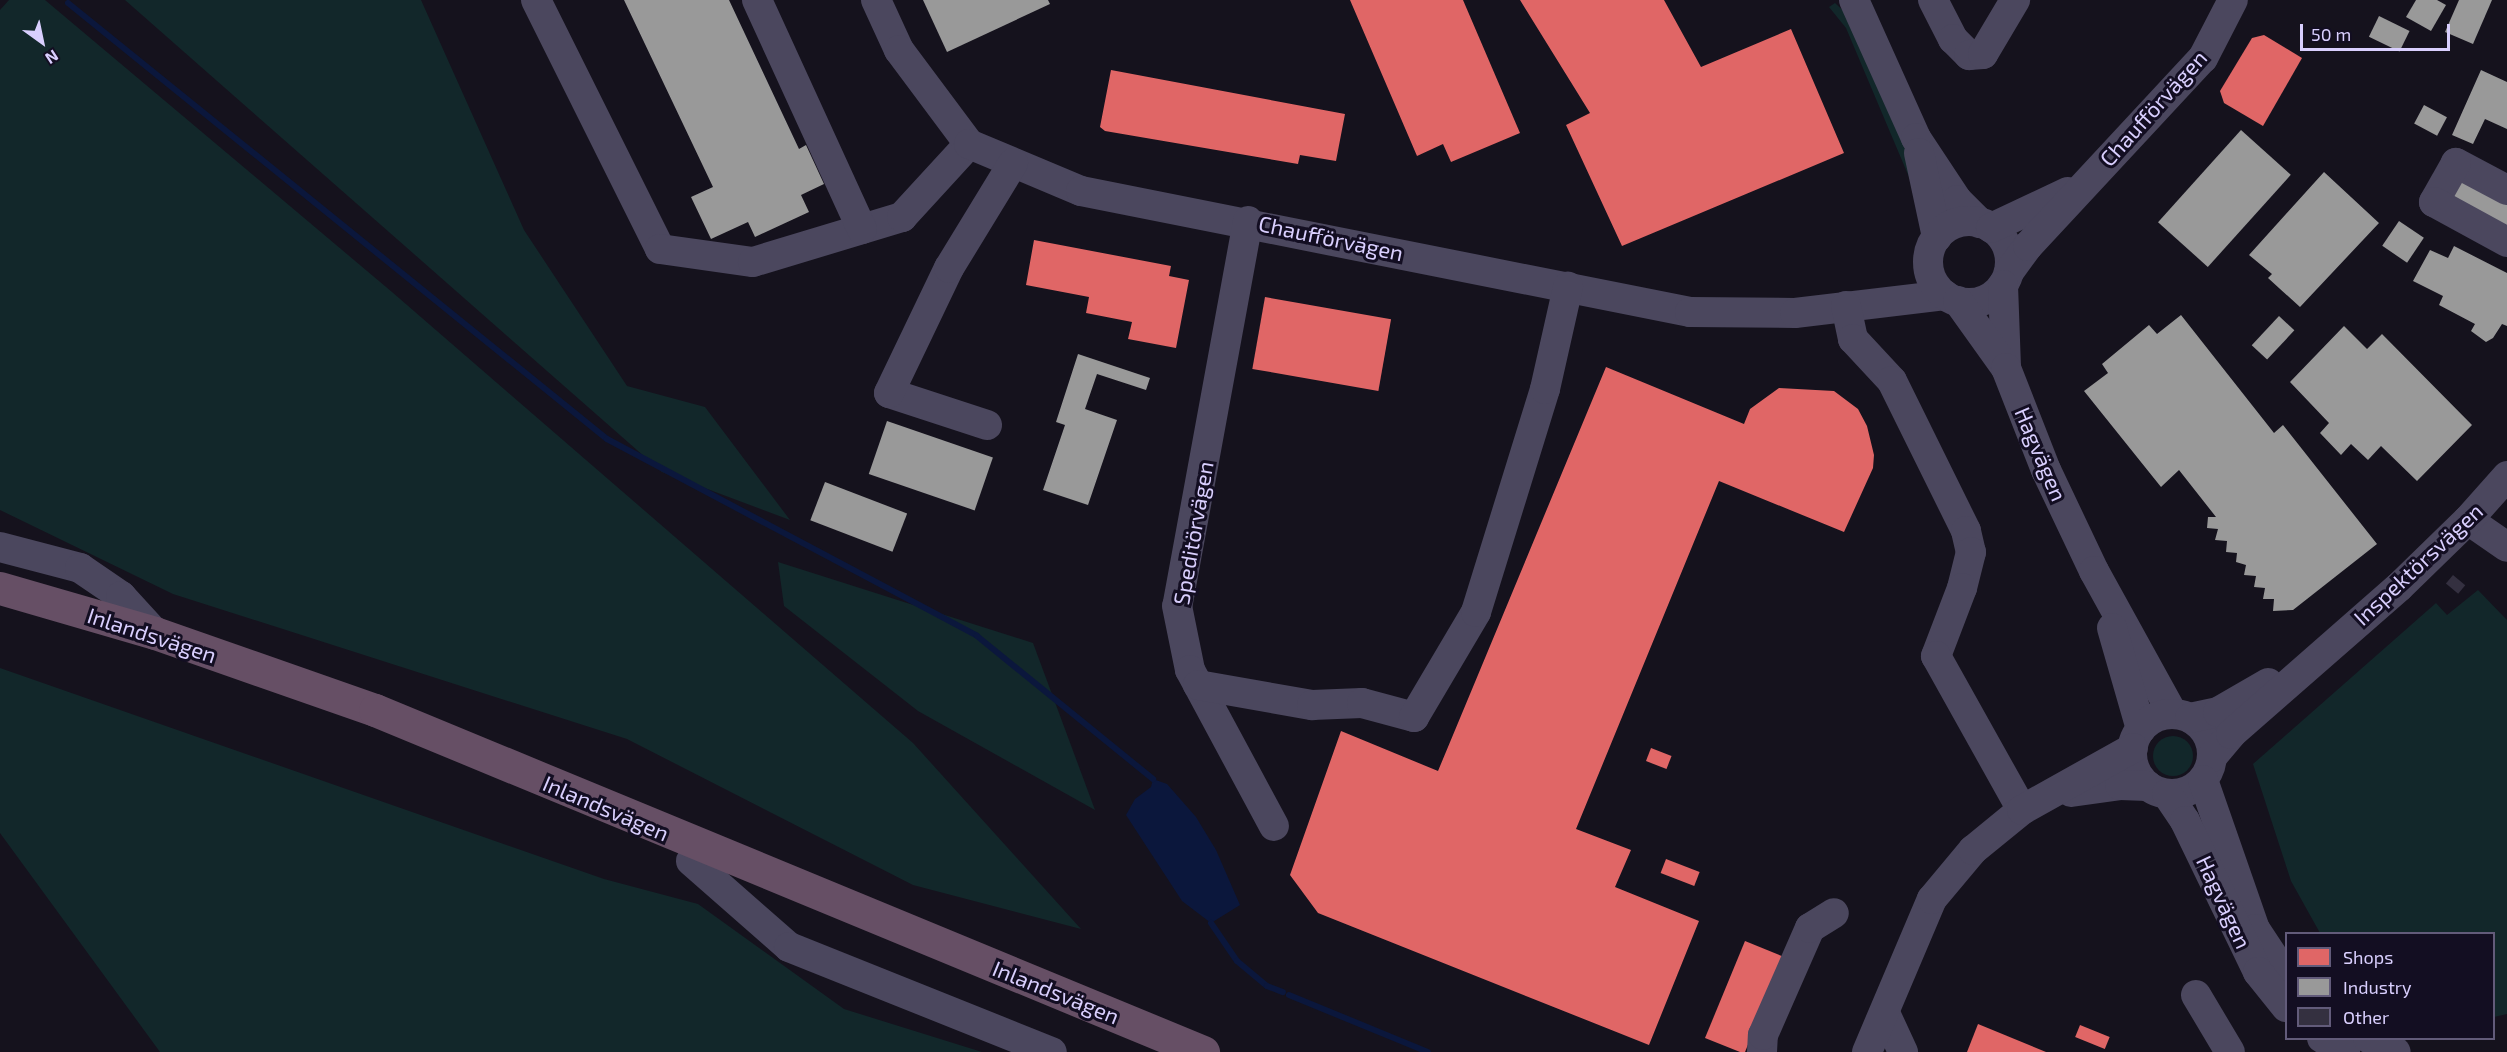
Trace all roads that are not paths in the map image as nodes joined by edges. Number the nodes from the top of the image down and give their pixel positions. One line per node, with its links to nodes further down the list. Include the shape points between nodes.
1 (536, 0): 15 (street, via 660,249 753,262)
2 (757, 0): 15 (street)
3 (876, 0): 9 (street, Chaufförvägen, via 899,50)
4 (1854, 0): 8 (street)
5 (1933, 0): 6 (street, via 1953,39 1969,55 1983,54)
6 (2015, 0)
7 (2233, 0): 11 (street, Chaufförvägen, via 2203,58)
8 (1916, 138): 14 (street, via 1957,200); 17 (street)
9 (969, 144): 10 (street, Chaufförvägen); 15 (street, via 902,218)
10 (1013, 163): 13 (street, Chaufförvägen, via 1080,191); 23 (street, via 949,268 889,393)
11 (2087, 182): 14 (street, Chaufförvägen); 18 (street, Chaufförvägen)
12 (2507, 190): 16 (street, via 2456,164 2434,202)
13 (1248, 221): 19 (street, Chaufförvägen); 33 (street, Speditörvägen, via 1177,606 1190,670)
14 (1985, 225): 17 (street, via 1953,224); 18 (street, via 2006,244)
15 (862, 229)
16 (2507, 242)
17 (1933, 247): 20 (street, via 1931,277); 21 (street, Chaufförvägen)
18 (2006, 279): 20 (street, via 1980,302); 22 (street, Hagvägen)
19 (1568, 287): 21 (street, Chaufförvägen, via 1690,312 1777,315); 33 (street, via 1545,388 1476,612 1414,717 1362,704 1312,705)
20 (1952, 298): 21 (street, Chaufförvägen); 22 (street, Hagvägen)
21 (1858, 304): 39 (street, via 1853,339 1892,381 1966,531 1971,552 1936,656)
22 (2006, 368): 28 (street, Hagvägen, via 2046,471)
23 (987, 425)
24 (2507, 476): 25 (street, Inspektörsvägen)
25 (2468, 520): 27 (street); 32 (street, Inspektörsvägen, via 2399,587)
26 (0, 547): 31 (street, via 80,568 121,596)
27 (2507, 547)
28 (2094, 571): 34 (street, Hagvägen); 35 (street, Hagvägen)
29 (0, 588): 31 (highway, Inlandsvägen)
30 (0, 609): 41 (highway, Inlandsvägen, via 163,654 372,731)
31 (155, 633): 51 (highway, Inlandsvägen, via 375,710)
32 (2325, 649): 34 (street, Inspektörsvägen, via 2218,712); 36 (street, Inspektörsvägen, via 2231,734)
33 (1198, 685): 40 (street, Speditörvägen)
34 (2182, 716): 35 (street, via 2159,717); 36 (street, via 2205,731)
35 (2137, 738): 37 (street, via 2133,765); 38 (street)
36 (2207, 768): 37 (street, via 2187,792); 43 (street, Hagvägen, via 2255,929)
37 (2157, 790): 38 (street, via 2120,785); 45 (street, Hagvägen, via 2185,821 2258,972)
38 (2050, 795): 39 (street)
39 (2022, 810): 46 (street, via 1973,850 1932,898)
40 (1274, 826)
41 (691, 861): 49 (street, via 789,947); 50 (highway, Inlandsvägen)
42 (1834, 913): 52 (street, via 1810,928 1763,1035)
43 (2285, 974)
44 (2196, 995): 55 (street)
45 (2285, 1006)
46 (1885, 1013): 53 (street); 54 (street)
47 (2325, 1040): 56 (street)
48 (2372, 1040): 57 (street)
49 (1052, 1052)
50 (1160, 1052)
51 (1203, 1052)
52 (1762, 1052)
53 (1867, 1052)
54 (1903, 1052)
55 (2230, 1052)
56 (2345, 1052)
57 (2396, 1052)

